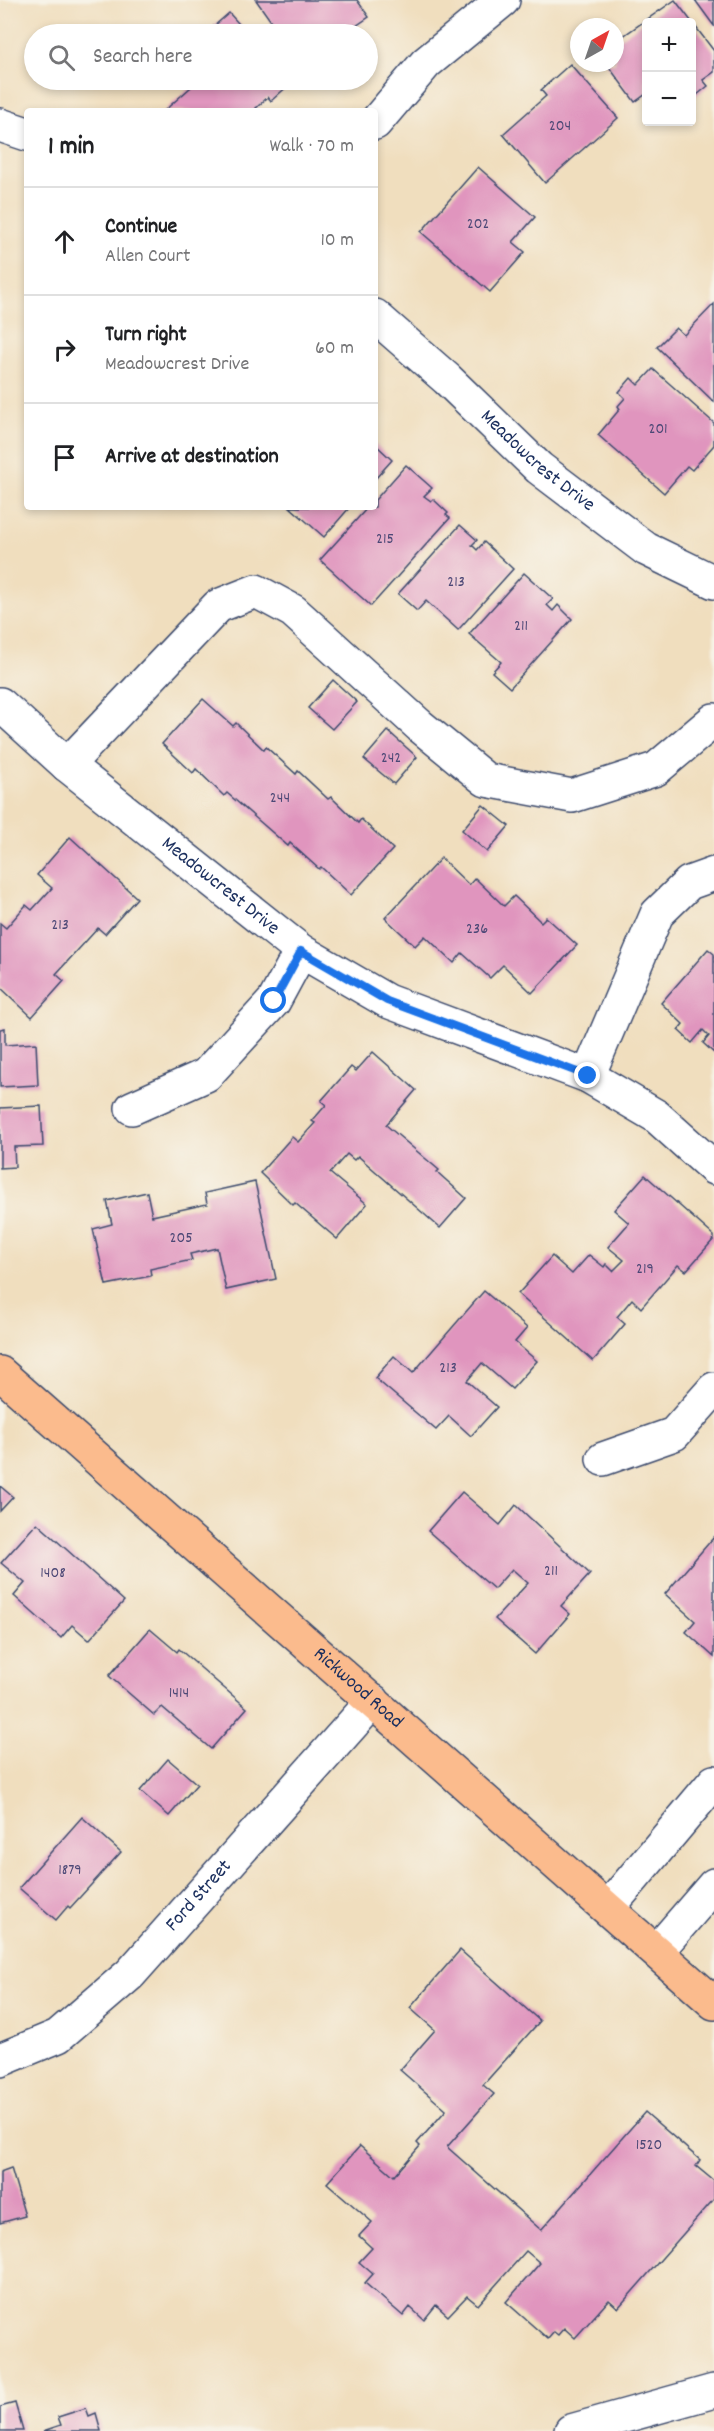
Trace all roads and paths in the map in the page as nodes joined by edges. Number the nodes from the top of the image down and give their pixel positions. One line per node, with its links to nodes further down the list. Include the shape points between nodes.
1 (503, 0): 2 (street, via 426,63)
2 (378, 119)
3 (378, 319): 4 (street, Meadowcrest Drive, via 539,468 645,549)
4 (714, 582)
5 (0, 704): 7 (street, Meadowcrest Drive)
6 (714, 720): 7 (street, via 656,769 572,796 486,780 293,611 256,591 218,606)
7 (67, 765): 9 (street, Meadowcrest Drive)
8 (714, 873): 10 (street, via 689,883 657,914)
9 (301, 951): 10 (street, Meadowcrest Drive, via 387,1001); 11 (street, via 274,1001 206,1075)
10 (588, 1076): 12 (street, Meadowcrest Drive, via 656,1116)
11 (132, 1108)
12 (714, 1168)
13 (0, 1373): 16 (main road, Rickwood Road)
14 (714, 1389): 15 (street, via 674,1434)
15 (603, 1459)
16 (373, 1701): 19 (main road, Rickwood Road); 22 (street, Ford Street, via 130,1974 58,2036)
17 (714, 1782): 19 (street)
18 (714, 1885): 20 (street)
19 (608, 1908): 20 (main road, Rickwood Road)
20 (657, 1951): 21 (main road, Rickwood Road)
21 (714, 2003)
22 (0, 2060)
23 (714, 2391): 24 (street)
24 (571, 2431)

